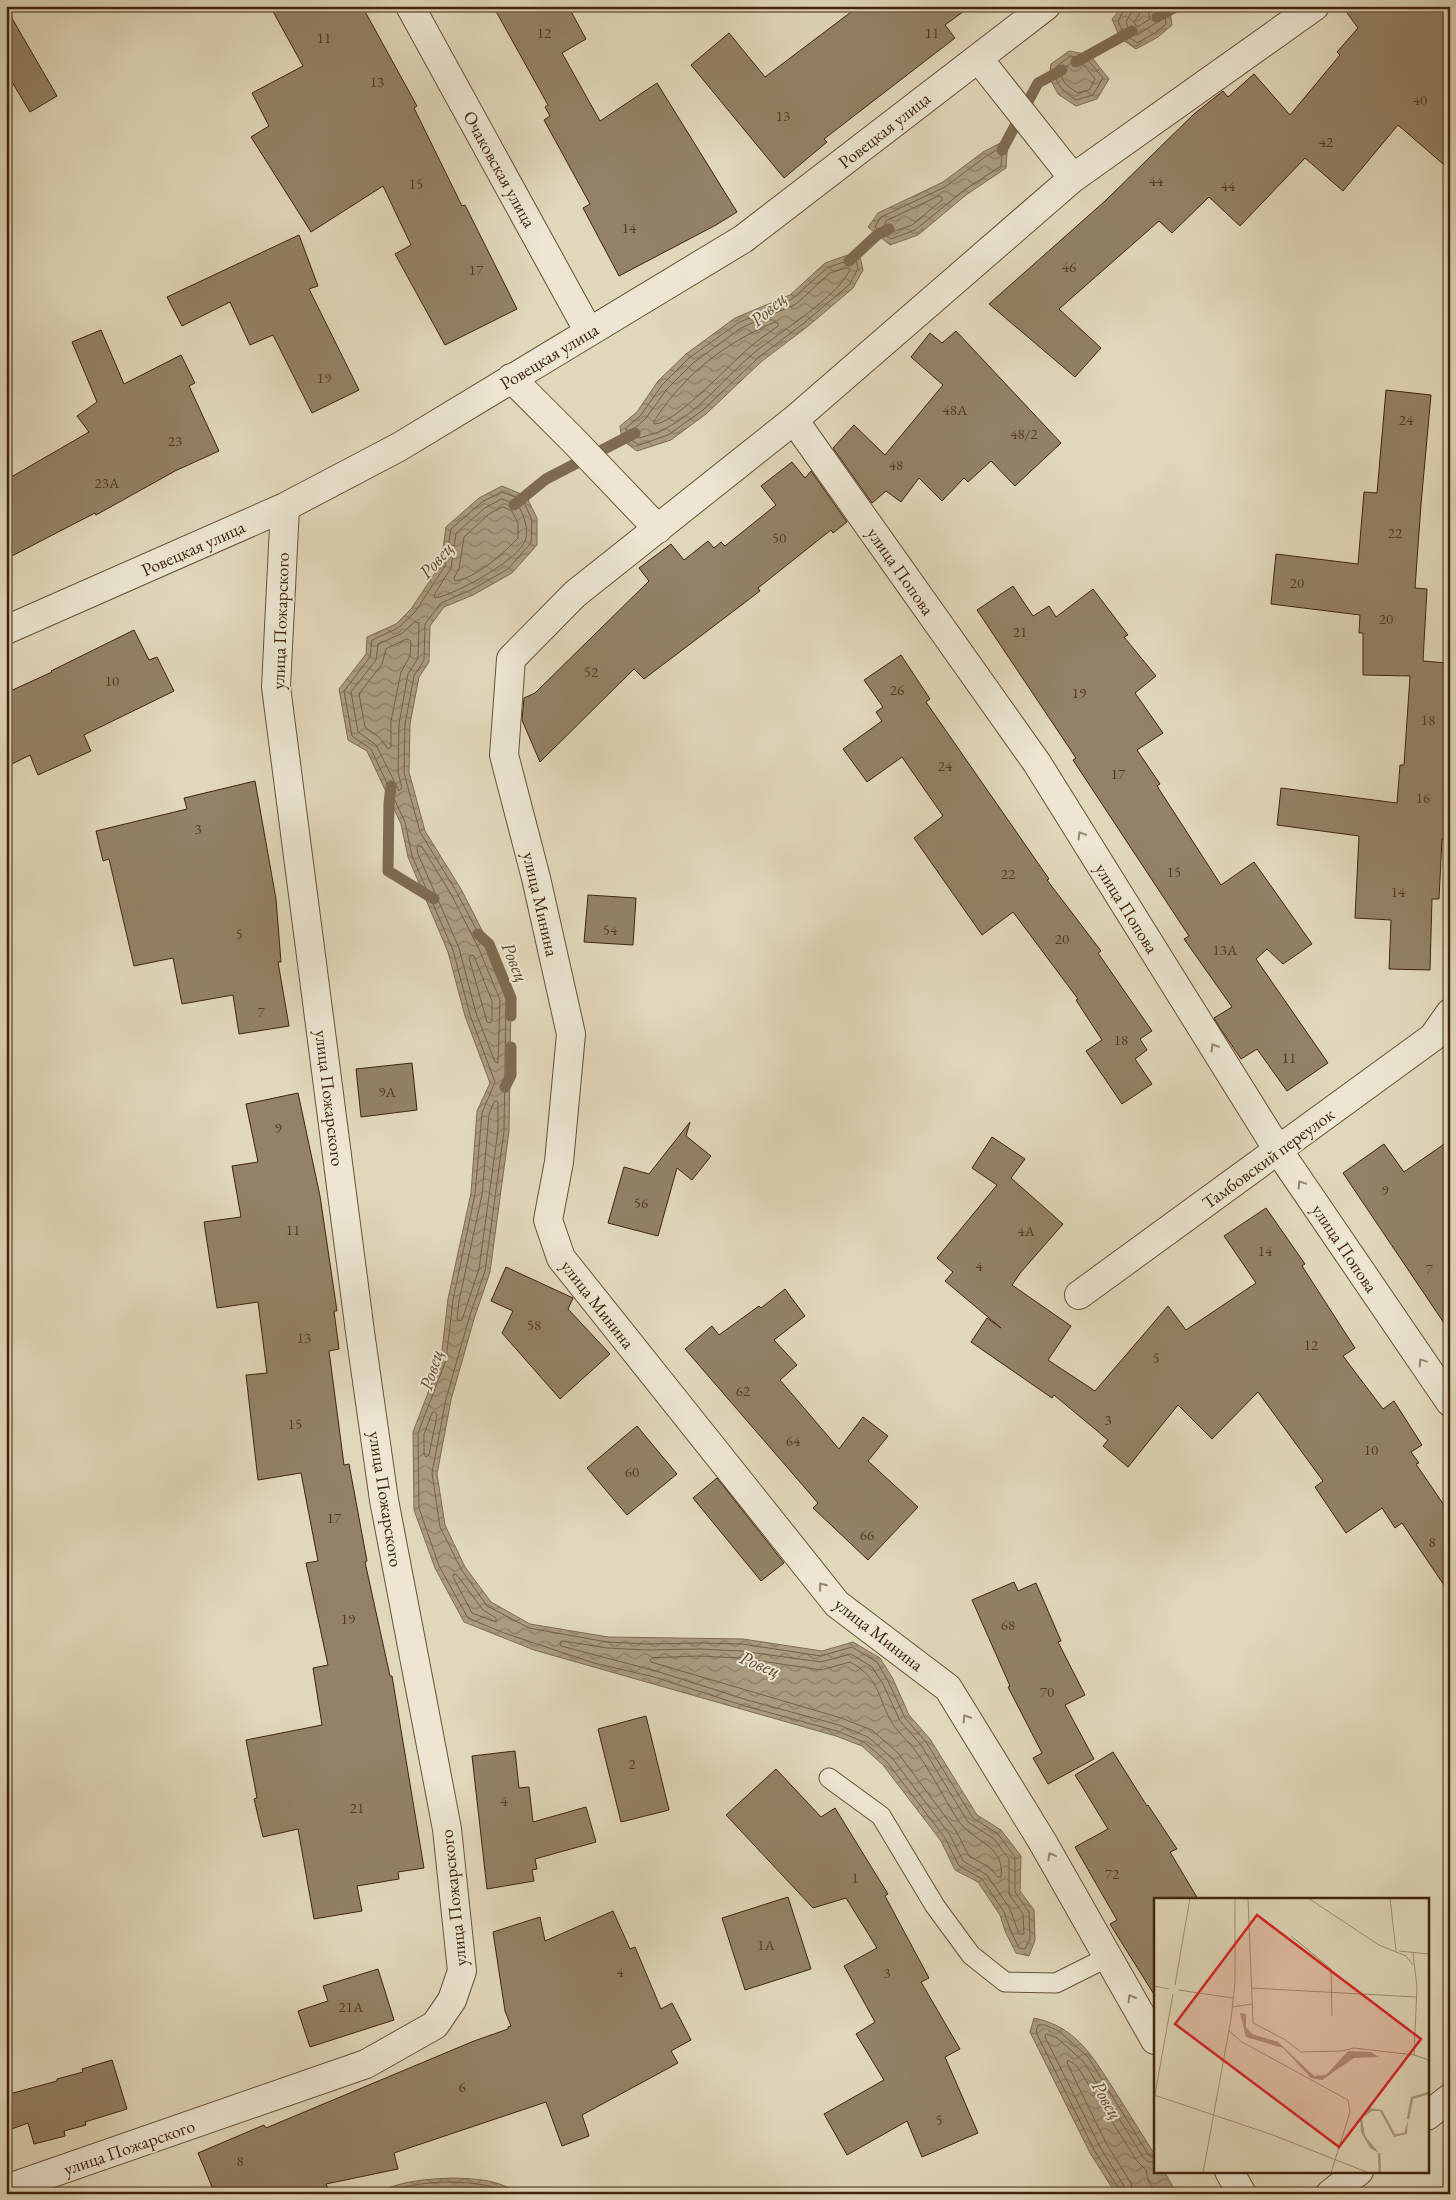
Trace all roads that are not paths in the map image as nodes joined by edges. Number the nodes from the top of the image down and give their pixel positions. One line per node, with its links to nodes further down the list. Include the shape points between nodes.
1 (410, 6): 6 (street, Очаковская улица)
2 (1046, 6): 4 (street, Ровецкая улица)
3 (1315, 6): 5 (street)
4 (978, 58): 5 (street); 6 (street, Ровецкая улица, via 743,239)
5 (1073, 178): 8 (street)
6 (589, 332): 7 (street, Ровецкая улица)
7 (511, 378): 9 (street, Ровецкая улица, via 400,447); 10 (street)
8 (794, 420): 10 (street); 13 (street, улица Попова, one-way to 8, via 1037,763)
9 (284, 507): 11 (street, Ровецкая улица); 23 (street, улица Пожарского, via 276,687 383,1490 447,1829 462,1971 452,2000 435,2025 366,2064)
10 (658, 529): 17 (street, улица Минина, one-way to 10, via 1042,1841 948,1688 837,1604 561,1258 548,1220 558,1162 571,1034 504,755 511,659 575,594)
11 (6, 630)
12 (1450, 1013): 13 (street, Тамбовский переулок, via 1434,1038)
13 (1278, 1150): 14 (street, Тамбовский переулок); 15 (street, улица Попова, one-way to 13)
14 (1078, 1295)
15 (1450, 1402)
16 (829, 1778): 17 (lane, via 881,1816 935,1906 971,1955 1004,1982 1056,1983)
17 (1108, 1957): 18 (street, улица Минина, one-way to 17)
18 (1154, 2038)
19 (1450, 2098): 20 (street)
20 (1428, 2115)
21 (1230, 2172): 24 (street)
22 (1358, 2172): 25 (street)
23 (6, 2189)
24 (1242, 2194)
25 (1330, 2194)

